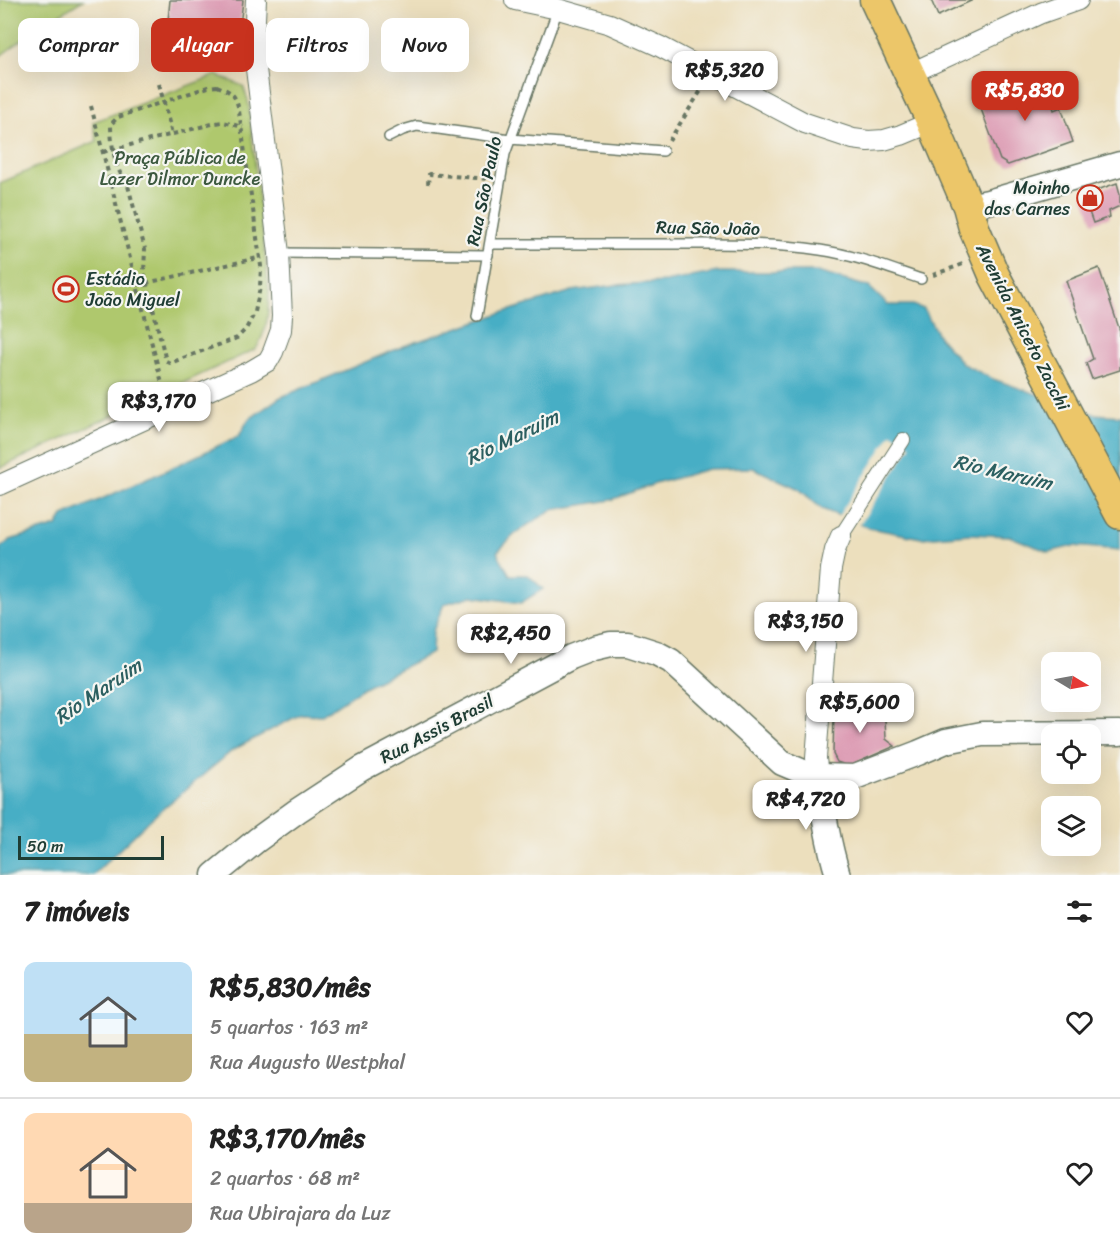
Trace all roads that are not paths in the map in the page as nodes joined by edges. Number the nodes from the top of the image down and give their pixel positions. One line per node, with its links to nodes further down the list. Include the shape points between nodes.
1 (256, 0): 14 (street, via 254,39 264,133)
2 (515, 0): 5 (street)
3 (875, 0): 6 (main road, Avenida Aniceto Zacchi)
4 (1078, 0): 6 (street)
5 (558, 9): 7 (street, via 610,24 805,123 853,140 884,140); 9 (lane, Rua São Paulo)
6 (909, 74): 7 (main road, Avenida Aniceto Zacchi)
7 (932, 122): 12 (main road, Avenida Aniceto Zacchi)
8 (389, 137): 9 (lane, via 417,126)
9 (510, 139): 10 (lane); 13 (lane, Rua São Paulo)
10 (663, 152)
11 (1120, 164): 12 (street)
12 (968, 206): 20 (main road, Avenida Aniceto Zacchi, via 994,275)
13 (490, 244): 15 (lane, Rua São Paulo); 16 (lane, Rua São João, via 792,247 846,255)
14 (269, 255): 15 (lane); 19 (street, via 282,316 278,341 268,361)
15 (488, 255): 17 (lane, Rua São Paulo)
16 (921, 279)
17 (477, 316)
18 (903, 440): 21 (street)
19 (0, 484)
20 (1120, 514)
21 (841, 536): 23 (street, via 831,569 816,758)
22 (1120, 733): 23 (street, Rua Assis Brasil, via 982,734 946,741 855,777)
23 (818, 776): 24 (street, Rua Assis Brasil, via 782,763 670,661 642,648 612,644 571,657 361,769 257,840); 25 (street)
24 (214, 875)
25 (838, 875)

